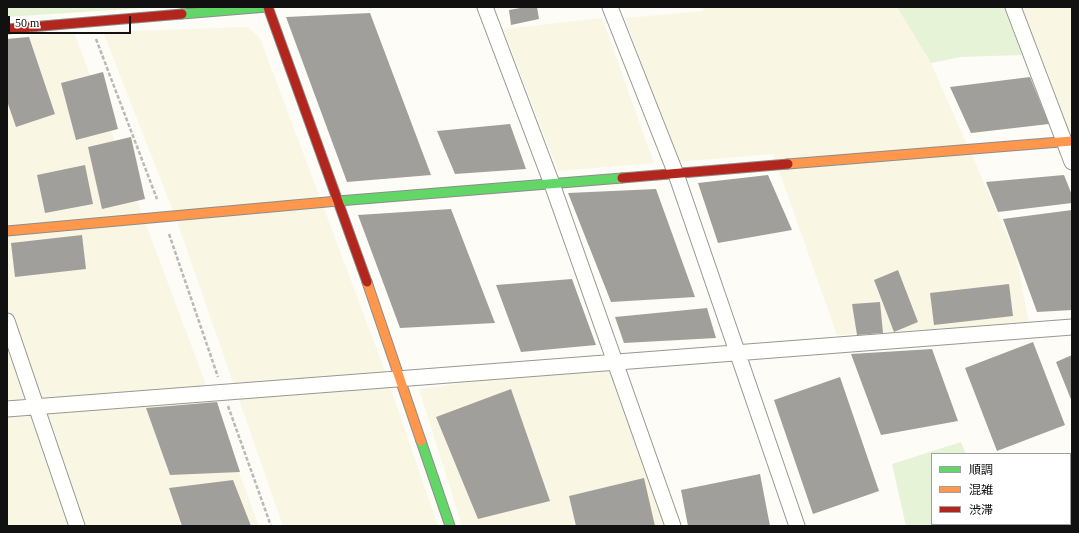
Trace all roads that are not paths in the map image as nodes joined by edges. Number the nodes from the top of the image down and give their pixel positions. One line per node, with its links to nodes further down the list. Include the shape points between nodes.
1 (267, 7): 5 (street); 10 (street)
2 (485, 7): 9 (street)
3 (610, 7): 8 (street)
4 (1013, 7): 6 (street)
5 (7, 29)
6 (1068, 142): 7 (street); 8 (street)
7 (1072, 162)
8 (676, 174): 9 (street); 14 (street)
9 (552, 184): 10 (street); 15 (street)
10 (339, 201): 11 (street); 16 (street)
11 (7, 231)
12 (7, 321): 17 (street)
13 (1072, 328): 14 (street)
14 (738, 354): 15 (street); 22 (street)
15 (617, 363): 16 (street); 21 (street)
16 (400, 378): 17 (street); 20 (street)
17 (36, 407): 18 (street); 19 (street)
18 (7, 409)
19 (77, 526)
20 (450, 526)
21 (673, 526)
22 (797, 526)

